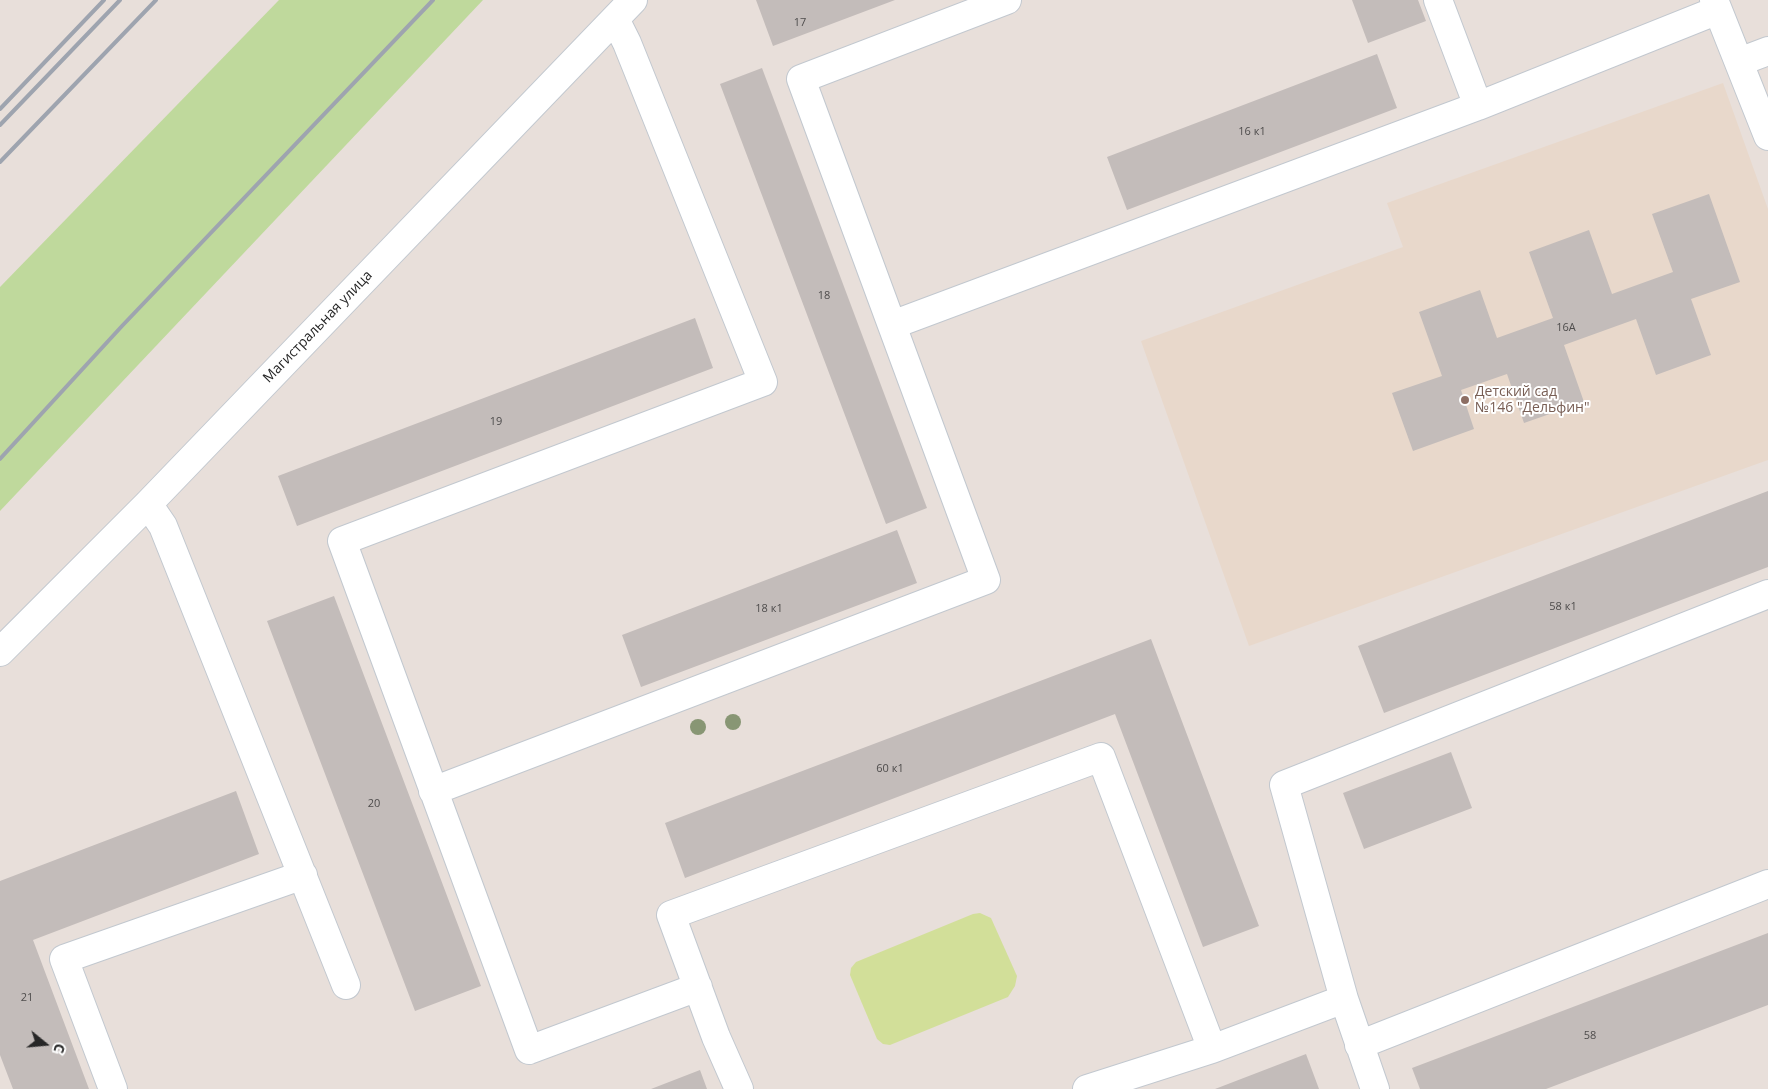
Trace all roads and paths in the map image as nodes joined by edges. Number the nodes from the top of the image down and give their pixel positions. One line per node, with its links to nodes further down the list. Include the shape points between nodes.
1 (1007, 0): 9 (street, via 801,79)
2 (1438, 0): 7 (street)
3 (1716, 5): 6 (street); 7 (street)
4 (624, 9): 10 (street, Магистральная улица); 13 (street, via 627,43 763,382 342,541)
5 (1768, 51): 6 (street)
6 (1739, 62): 8 (street)
7 (1478, 106): 9 (street)
8 (1768, 136)
9 (892, 325): 13 (street, via 986,580)
10 (148, 504): 12 (street, Магистральная улица); 14 (street, via 163,526)
11 (1768, 594): 18 (street, via 1284,785)
12 (0, 652)
13 (434, 791): 17 (street, via 529,1050)
14 (303, 874): 16 (street); 21 (street, via 64,959)
15 (1768, 884): 19 (street)
16 (346, 985)
17 (698, 987): 20 (street, via 671,915 1101,757); 22 (street)
18 (1344, 999): 19 (street); 20 (street)
19 (1359, 1045): 24 (street)
20 (1212, 1049): 23 (street)
21 (113, 1089)
22 (739, 1089)
23 (1087, 1089)
24 (1375, 1089)

